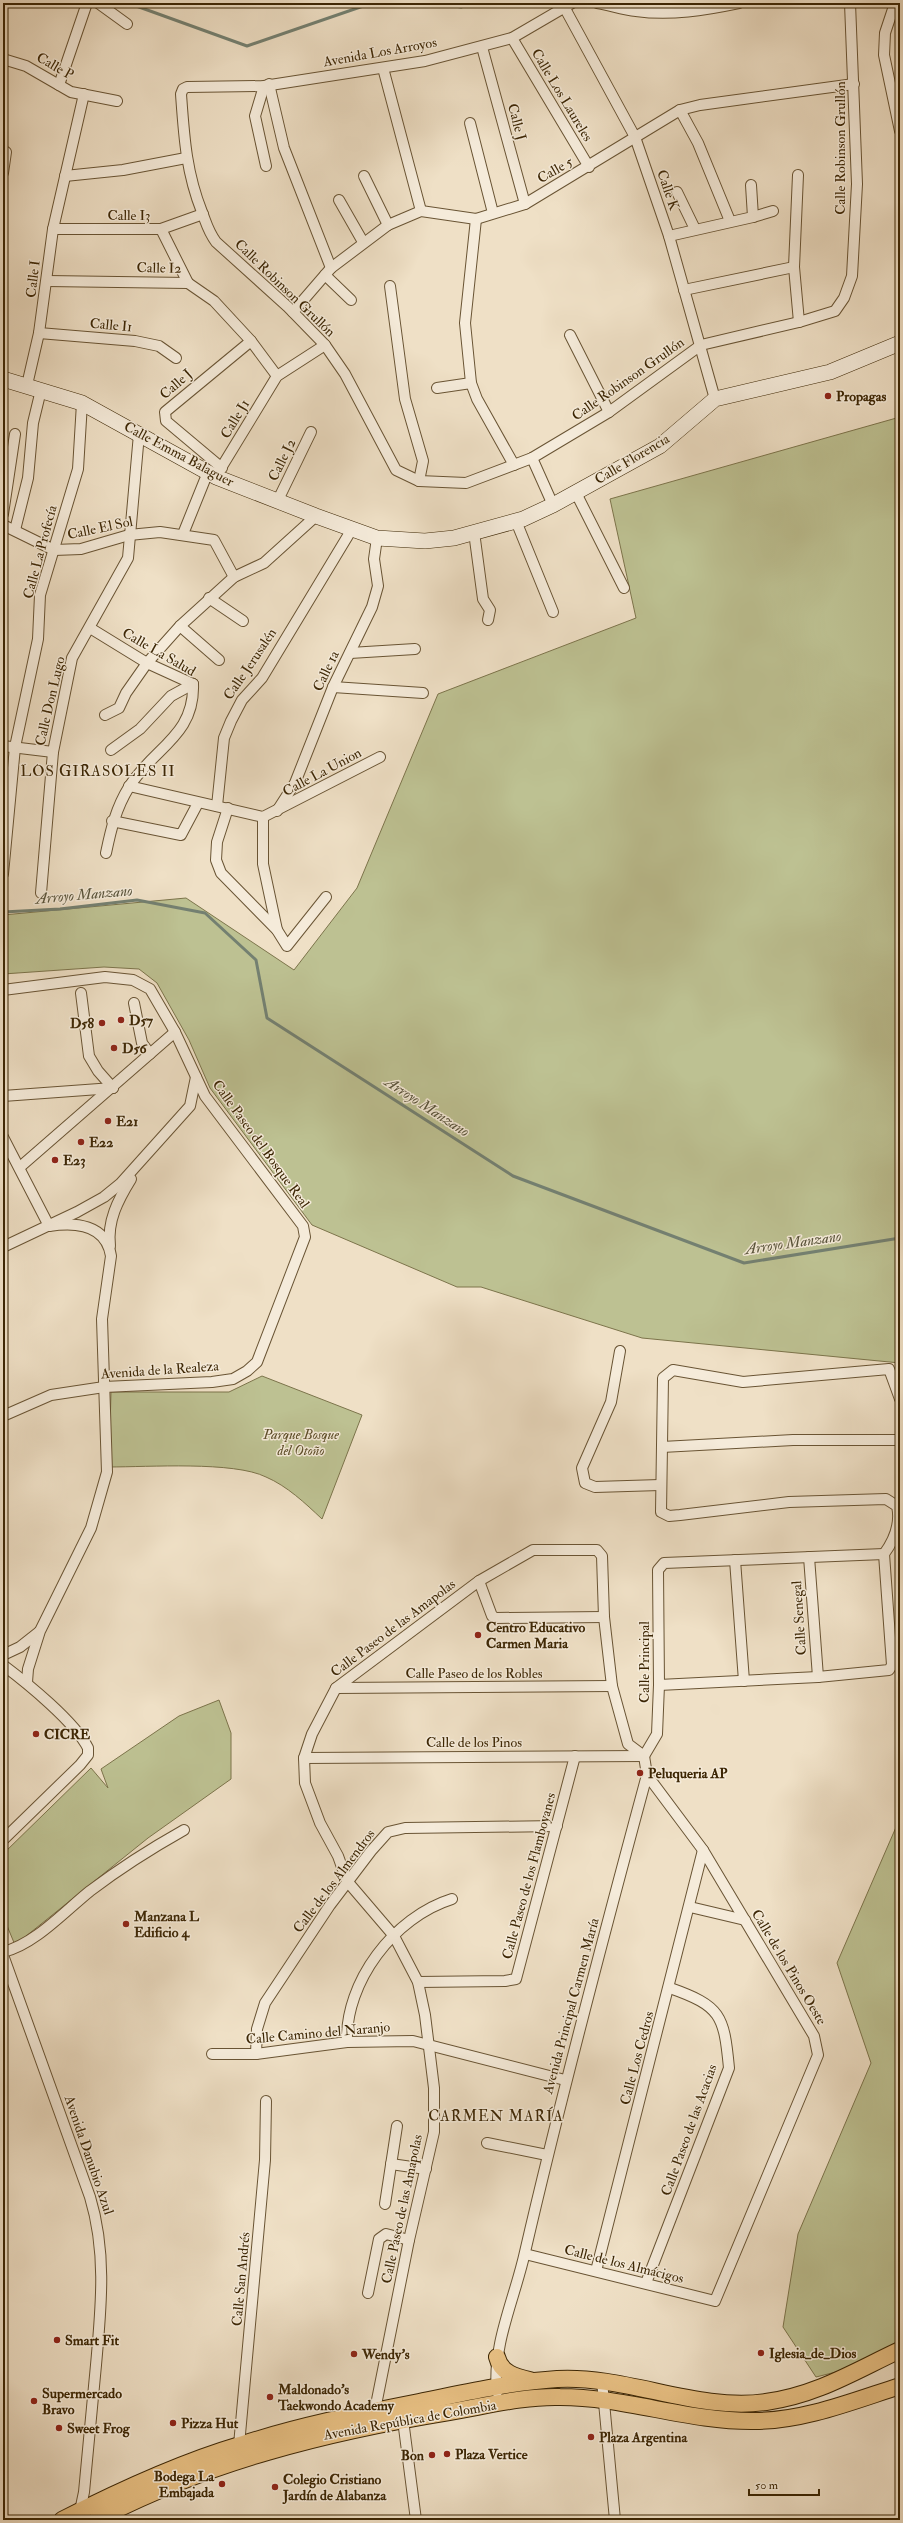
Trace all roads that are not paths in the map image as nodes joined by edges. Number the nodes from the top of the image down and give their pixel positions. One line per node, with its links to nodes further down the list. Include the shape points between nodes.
1 (87, 3): 14 (street)
2 (98, 3): 8 (street)
3 (597, 3): 4 (street, via 660,13 699,11)
4 (739, 3)
5 (850, 3): 13 (street, Calle Robinson Grullón)
6 (895, 3): 21 (street, via 885,33 884,55)
7 (566, 4): 9 (street, Avenida Los Arroyos); 22 (street, Calle K)
8 (127, 24)
9 (512, 38): 10 (street, Avenida Los Arroyos); 26 (street, Calle Los Laureles)
10 (482, 47): 12 (street, Avenida Los Arroyos); 34 (street, Calle J)
11 (3, 59): 14 (street, Calle P, via 26,66)
12 (383, 68): 15 (street, Avenida Los Arroyos); 35 (street)
13 (854, 84): 19 (street, Calle 5); 56 (street, Calle Robinson Grullón, via 857,184 852,276 844,298 835,311)
14 (59, 85): 17 (street, Calle P, via 71,92)
15 (266, 85): 16 (street, Avenida Los Arroyos); 25 (street, via 255,116); 49 (street, via 284,148)
16 (183, 89): 24 (street, Calle Robinson Grullón, via 181,94)
17 (84, 94): 18 (street, Calle P); 29 (street, Calle I)
18 (117, 101)
19 (680, 110): 22 (street, Calle 5); 41 (street, via 698,142)
20 (470, 123): 37 (street)
21 (900, 131)
22 (636, 137): 26 (street, Calle 5); 46 (street, Calle K)
23 (6, 152): 27 (street)
24 (186, 158): 29 (street, via 123,170); 38 (street, Calle Robinson Grullón, via 193,192)
25 (266, 166)
26 (589, 167): 34 (street, Calle 5)
27 (3, 173)
28 (798, 175): 48 (street)
29 (65, 176): 43 (street, Calle I)
30 (364, 176): 42 (street)
31 (750, 185): 39 (street)
32 (677, 192): 45 (street)
33 (339, 200): 47 (street)
34 (525, 204): 37 (street, Calle 5)
35 (421, 211): 40 (street, Calle 5); 42 (street)
36 (773, 212): 39 (street)
37 (493, 213): 40 (street, Calle 5)
38 (203, 214): 44 (street, Calle I3); 55 (street, Calle Robinson Grullón, via 207,230 216,242)
39 (753, 217): 41 (street)
40 (476, 218): 66 (street, via 465,323)
41 (730, 221): 45 (street)
42 (388, 225): 47 (street)
43 (53, 229): 44 (street, Calle I3); 50 (street, Calle I)
44 (161, 229): 51 (street)
45 (695, 229): 46 (street)
46 (669, 236): 53 (street, Calle K)
47 (363, 242): 49 (street)
48 (794, 267): 53 (street); 56 (street)
49 (328, 271): 54 (street); 55 (street)
50 (47, 281): 51 (street, Calle I2); 57 (street, Calle I)
51 (188, 283): 59 (street, Calle I2, via 214,300)
52 (390, 286): 78 (street, via 405,398 423,461)
53 (684, 290): 61 (street, Calle K)
54 (351, 300)
55 (293, 312): 62 (street, Calle Robinson Grullón)
56 (799, 322): 61 (street, Calle Robinson Grullón)
57 (39, 333): 63 (street, Calle I1, via 135,341 159,346); 67 (street, Calle I)
58 (570, 335): 71 (street)
59 (251, 341): 64 (street, Calle I2); 77 (street, Calle J, via 165,412 166,421)
60 (900, 343): 69 (street, Calle Florencia, via 830,372)
61 (701, 345): 69 (street, Calle K); 71 (street, Calle Robinson Grullón)
62 (325, 346): 64 (street); 78 (street, Calle Robinson Grullón, via 345,374 396,470)
63 (176, 358)
64 (277, 376): 77 (street, Calle J1)
65 (3, 379): 67 (street, Calle Emma Balaguer)
66 (471, 383): 68 (street); 76 (street, via 477,399)
67 (34, 388): 70 (street, Calle Emma Balaguer); 87 (street, Calle I, via 34,423 28,478)
68 (437, 388)
69 (715, 400): 79 (street, Calle Florencia, via 660,446)
70 (82, 403): 74 (street, Calle Emma Balaguer); 92 (street, Calle La Profecía, via 78,469)
71 (609, 412): 75 (street, Calle Robinson Grullón)
72 (311, 432): 80 (street, Calle J2)
73 (15, 434): 82 (street)
74 (139, 434): 77 (street, Calle Emma Balaguer); 90 (street, Calle Don Lugo)
75 (532, 458): 76 (street, Calle Robinson Grullón); 81 (street)
76 (514, 465): 78 (street, Calle Robinson Grullón, via 466,483)
77 (215, 472): 80 (street, Calle Emma Balaguer); 89 (street, Calle J1)
78 (419, 481)
79 (576, 492): 81 (street, Calle Florencia); 94 (street)
80 (278, 500): 83 (street, Calle Emma Balaguer)
81 (553, 505): 84 (street, Calle Florencia)
82 (3, 514)
83 (316, 516): 86 (street, Calle Emma Balaguer); 93 (street, via 264,563)
84 (516, 521): 88 (street, Calle Florencia); 96 (street)
85 (3, 525): 87 (street, Calle El Sol)
86 (352, 529): 91 (street, Calle Emma Balaguer); 116 (street, Calle Jerusalén, via 262,678 242,700 231,721 224,738)
87 (15, 530): 92 (street, Calle El Sol)
88 (474, 532): 91 (street, Calle Florencia, via 425,541); 97 (street, via 484,599 490,610)
89 (184, 534): 90 (street, Calle El Sol, via 160,532); 93 (street, Calle El Sol, via 214,540)
90 (129, 535): 92 (street, Calle El Sol, via 81,549); 100 (street, Calle Don Lugo, via 128,558)
91 (377, 538): 102 (street, Calle 1a, via 374,559 378,586 372,607)
92 (54, 550): 110 (street, Calle La Profecía, via 40,595 38,639)
93 (234, 577): 95 (street)
94 (624, 588)
95 (209, 598): 98 (street); 99 (street)
96 (553, 612)
97 (488, 620)
98 (243, 621)
99 (180, 626): 103 (street); 104 (street)
100 (90, 628): 104 (street, Calle La Salud); 112 (street, Calle Don Lugo, via 72,658)
101 (416, 649): 102 (street)
102 (350, 653): 106 (street, Calle 1a)
103 (219, 660)
104 (147, 663): 105 (street, Calle La Salud); 108 (street, via 126,692 119,708)
105 (193, 684): 111 (street, via 171,696 140,729); 114 (street, Calle La Salud, via 194,702 177,734)
106 (333, 688): 107 (street); 117 (street, Calle 1a, via 295,783)
107 (423, 693)
108 (105, 715)
109 (3, 746): 110 (street)
110 (15, 747): 112 (street); 121 (street, Calle La Profecía)
111 (111, 750)
112 (52, 752): 122 (street, Calle Don Lugo)
113 (380, 757): 117 (street, Calle La Union)
114 (129, 786): 115 (street); 119 (street, Calle La Salud)
115 (198, 803): 116 (street); 119 (street, via 181,835)
116 (222, 807): 118 (street); 124 (street, Calle Jerusalén, via 216,860 221,873)
117 (277, 811): 118 (street, Calle La Union)
118 (264, 818): 124 (street, via 264,864)
119 (112, 821): 120 (street, Calle La Salud)
120 (106, 853)
121 (3, 874)
122 (41, 893)
123 (326, 897): 124 (street, via 287,946)
124 (277, 930)
125 (3, 990): 128 (street, Calle Paseo del Bosque Real, via 105,978 133,980 150,989)
126 (81, 993): 131 (street, via 89,1056)
127 (134, 1003): 129 (street, via 142,1043)
128 (175, 1032): 129 (street); 130 (street, Calle Paseo del Bosque Real)
129 (150, 1054): 131 (street)
130 (196, 1076): 133 (street, Calle Paseo del Bosque Real); 134 (street)
131 (113, 1088): 132 (street); 137 (street)
132 (3, 1096)
133 (211, 1104): 134 (street, via 200,1103); 139 (street, Calle Paseo del Bosque Real, via 303,1226)
134 (190, 1106): 136 (street)
135 (3, 1137): 137 (street)
136 (138, 1166): 138 (street, via 104,1197); 141 (street, via 117,1201 110,1225)
137 (20, 1167): 138 (street)
138 (49, 1226): 140 (street); 141 (street, via 70,1224 95,1230 106,1239)
139 (305, 1237): 143 (street, Avenida de la Realeza, via 256,1362 248,1371 233,1379 212,1382)
140 (3, 1247)
141 (111, 1256): 143 (street, via 102,1319)
142 (620, 1351): 148 (street, via 611,1402 582,1468 585,1483 595,1487)
143 (104, 1387): 145 (street, Avenida de la Realeza, via 51,1395); 154 (street, via 107,1472 91,1528)
144 (900, 1399): 147 (street, via 889,1369 743,1382 673,1370 662,1378)
145 (3, 1416)
146 (900, 1440): 147 (street, via 793,1440)
147 (662, 1447): 148 (street)
148 (660, 1485): 149 (street, via 660,1512 669,1516 789,1502 886,1499 897,1506 900,1519 892,1544)
149 (884, 1554): 150 (street); 157 (street, via 892,1665 884,1671)
150 (809, 1557): 151 (street); 157 (street, Calle Senegal)
151 (735, 1560): 158 (street); 160 (street, Calle Principal, via 664,1563 660,1566)
152 (479, 1581): 153 (street, via 492,1616 496,1618); 153 (street, Calle Paseo de las Amapolas, via 533,1550 597,1550 602,1556); 162 (street, Calle Paseo de las Amapolas)
153 (604, 1617): 161 (street, Calle Paseo de las Amapolas)
154 (40, 1631): 155 (street, via 20,1647); 159 (street, via 28,1669)
155 (3, 1655)
156 (3, 1665): 159 (street)
157 (818, 1677): 158 (street)
158 (744, 1681): 160 (street)
159 (27, 1682): 169 (street, via 85,1742 88,1755)
160 (659, 1684): 164 (street, Calle Principal, via 657,1734)
161 (612, 1686): 162 (street, Calle Paseo de los Robles); 164 (street, Calle Paseo de las Amapolas, via 628,1744)
162 (336, 1688): 165 (street, Calle Paseo de las Amapolas, via 312,1734)
163 (575, 1756): 164 (street, Calle de los Pinos); 165 (street, Calle de los Pinos); 167 (street, Calle Paseo de los Flamboyanes)
164 (644, 1756): 166 (street, Avenida Principal Carmen María)
165 (304, 1758): 171 (street, Calle Paseo de las Amapolas, via 305,1783 320,1823)
166 (647, 1775): 170 (street, Calle de los Pinos Oeste); 185 (street, Avenida Principal Carmen María)
167 (557, 1826): 171 (street, Calle de los Almendros, via 405,1828 388,1832); 179 (street, Calle Paseo de los Flamboyanes, via 516,1979)
168 (184, 1830): 176 (street, via 90,1891 29,1940 15,1949)
169 (3, 1840)
170 (703, 1850): 173 (street, Calle Los Cedros); 174 (street, Calle de los Pinos Oeste)
171 (348, 1881): 175 (street, Calle Paseo de las Amapolas); 184 (street, Calle de los Almendros, via 265,2003 257,2029)
172 (452, 1899): 175 (street, via 425,1910)
173 (690, 1907): 174 (street); 180 (street, Calle Los Cedros)
174 (745, 1920): 198 (street, Calle de los Pinos Oeste, via 814,2036 818,2055)
175 (394, 1936): 179 (street, Calle Paseo de las Amapolas); 181 (street, via 373,1961 353,1996 347,2024)
176 (3, 1952)
177 (3, 1955): 178 (street, Avenida Danubio Azul)
178 (6, 1974): 210 (street, Avenida Danubio Azul, via 97,2221 101,2247 100,2313)
179 (418, 1982): 182 (street, Calle Paseo de las Amapolas)
180 (670, 1988): 195 (street, Calle Los Cedros); 196 (street, Calle Paseo de las Acacias, via 700,1998 717,2012 726,2039 729,2068)
181 (347, 2042): 182 (street, Calle Camino del Naranjo, via 413,2041); 184 (street, Calle Camino del Naranjo)
182 (428, 2045): 185 (street, Calle Camino del Naranjo); 191 (street, Calle Paseo de las Amapolas, via 434,2088 434,2132)
183 (212, 2054): 184 (street, Calle Camino del Naranjo)
184 (256, 2054)
185 (565, 2080): 189 (street, Avenida Principal Carmen María)
186 (266, 2101): 209 (street, Calle San Andrés, via 265,2160)
187 (398, 2126): 190 (street)
188 (487, 2143): 189 (street)
189 (547, 2155): 194 (street, Avenida Principal Carmen María)
190 (391, 2164): 191 (street); 192 (street)
191 (426, 2169): 193 (street, Calle Paseo de las Amapolas)
192 (384, 2204)
193 (409, 2240): 197 (street, via 386,2234 379,2239); 207 (street, Calle Paseo de las Amapolas)
194 (525, 2254): 195 (street, Calle de los Almácigos); 200 (street, Avenida Principal Carmen María)
195 (596, 2271): 196 (street, Calle de los Almácigos)
196 (646, 2284): 198 (street, Calle de los Almácigos)
197 (368, 2293)
198 (715, 2301)
199 (899, 2351): 201 (main road, Avenida República de Colombia, via 842,2380 805,2394 764,2403 724,2402)
200 (496, 2357): 202 (main road, via 502,2369 508,2373); 204 (street, Avenida Principal Carmen María)
201 (602, 2381): 202 (main road, Avenida República de Colombia, via 581,2379); 205 (street)
202 (538, 2382): 204 (main road, Avenida República de Colombia)
203 (900, 2386): 205 (main road, Avenida República de Colombia, via 827,2409 756,2421 708,2419)
204 (497, 2388): 206 (street, Avenida Principal Carmen María); 207 (main road, Avenida República de Colombia)
205 (604, 2400): 206 (main road, Avenida República de Colombia, via 558,2396); 213 (street)
206 (498, 2404): 208 (main road, Avenida República de Colombia)
207 (375, 2410): 209 (main road, Avenida República de Colombia, via 327,2420)
208 (403, 2420): 209 (main road, Avenida República de Colombia); 212 (street)
209 (241, 2452): 210 (main road, Avenida República de Colombia, via 184,2464)
210 (90, 2512): 211 (main road, Avenida República de Colombia)
211 (62, 2520)
212 (416, 2520)
213 (615, 2520)

